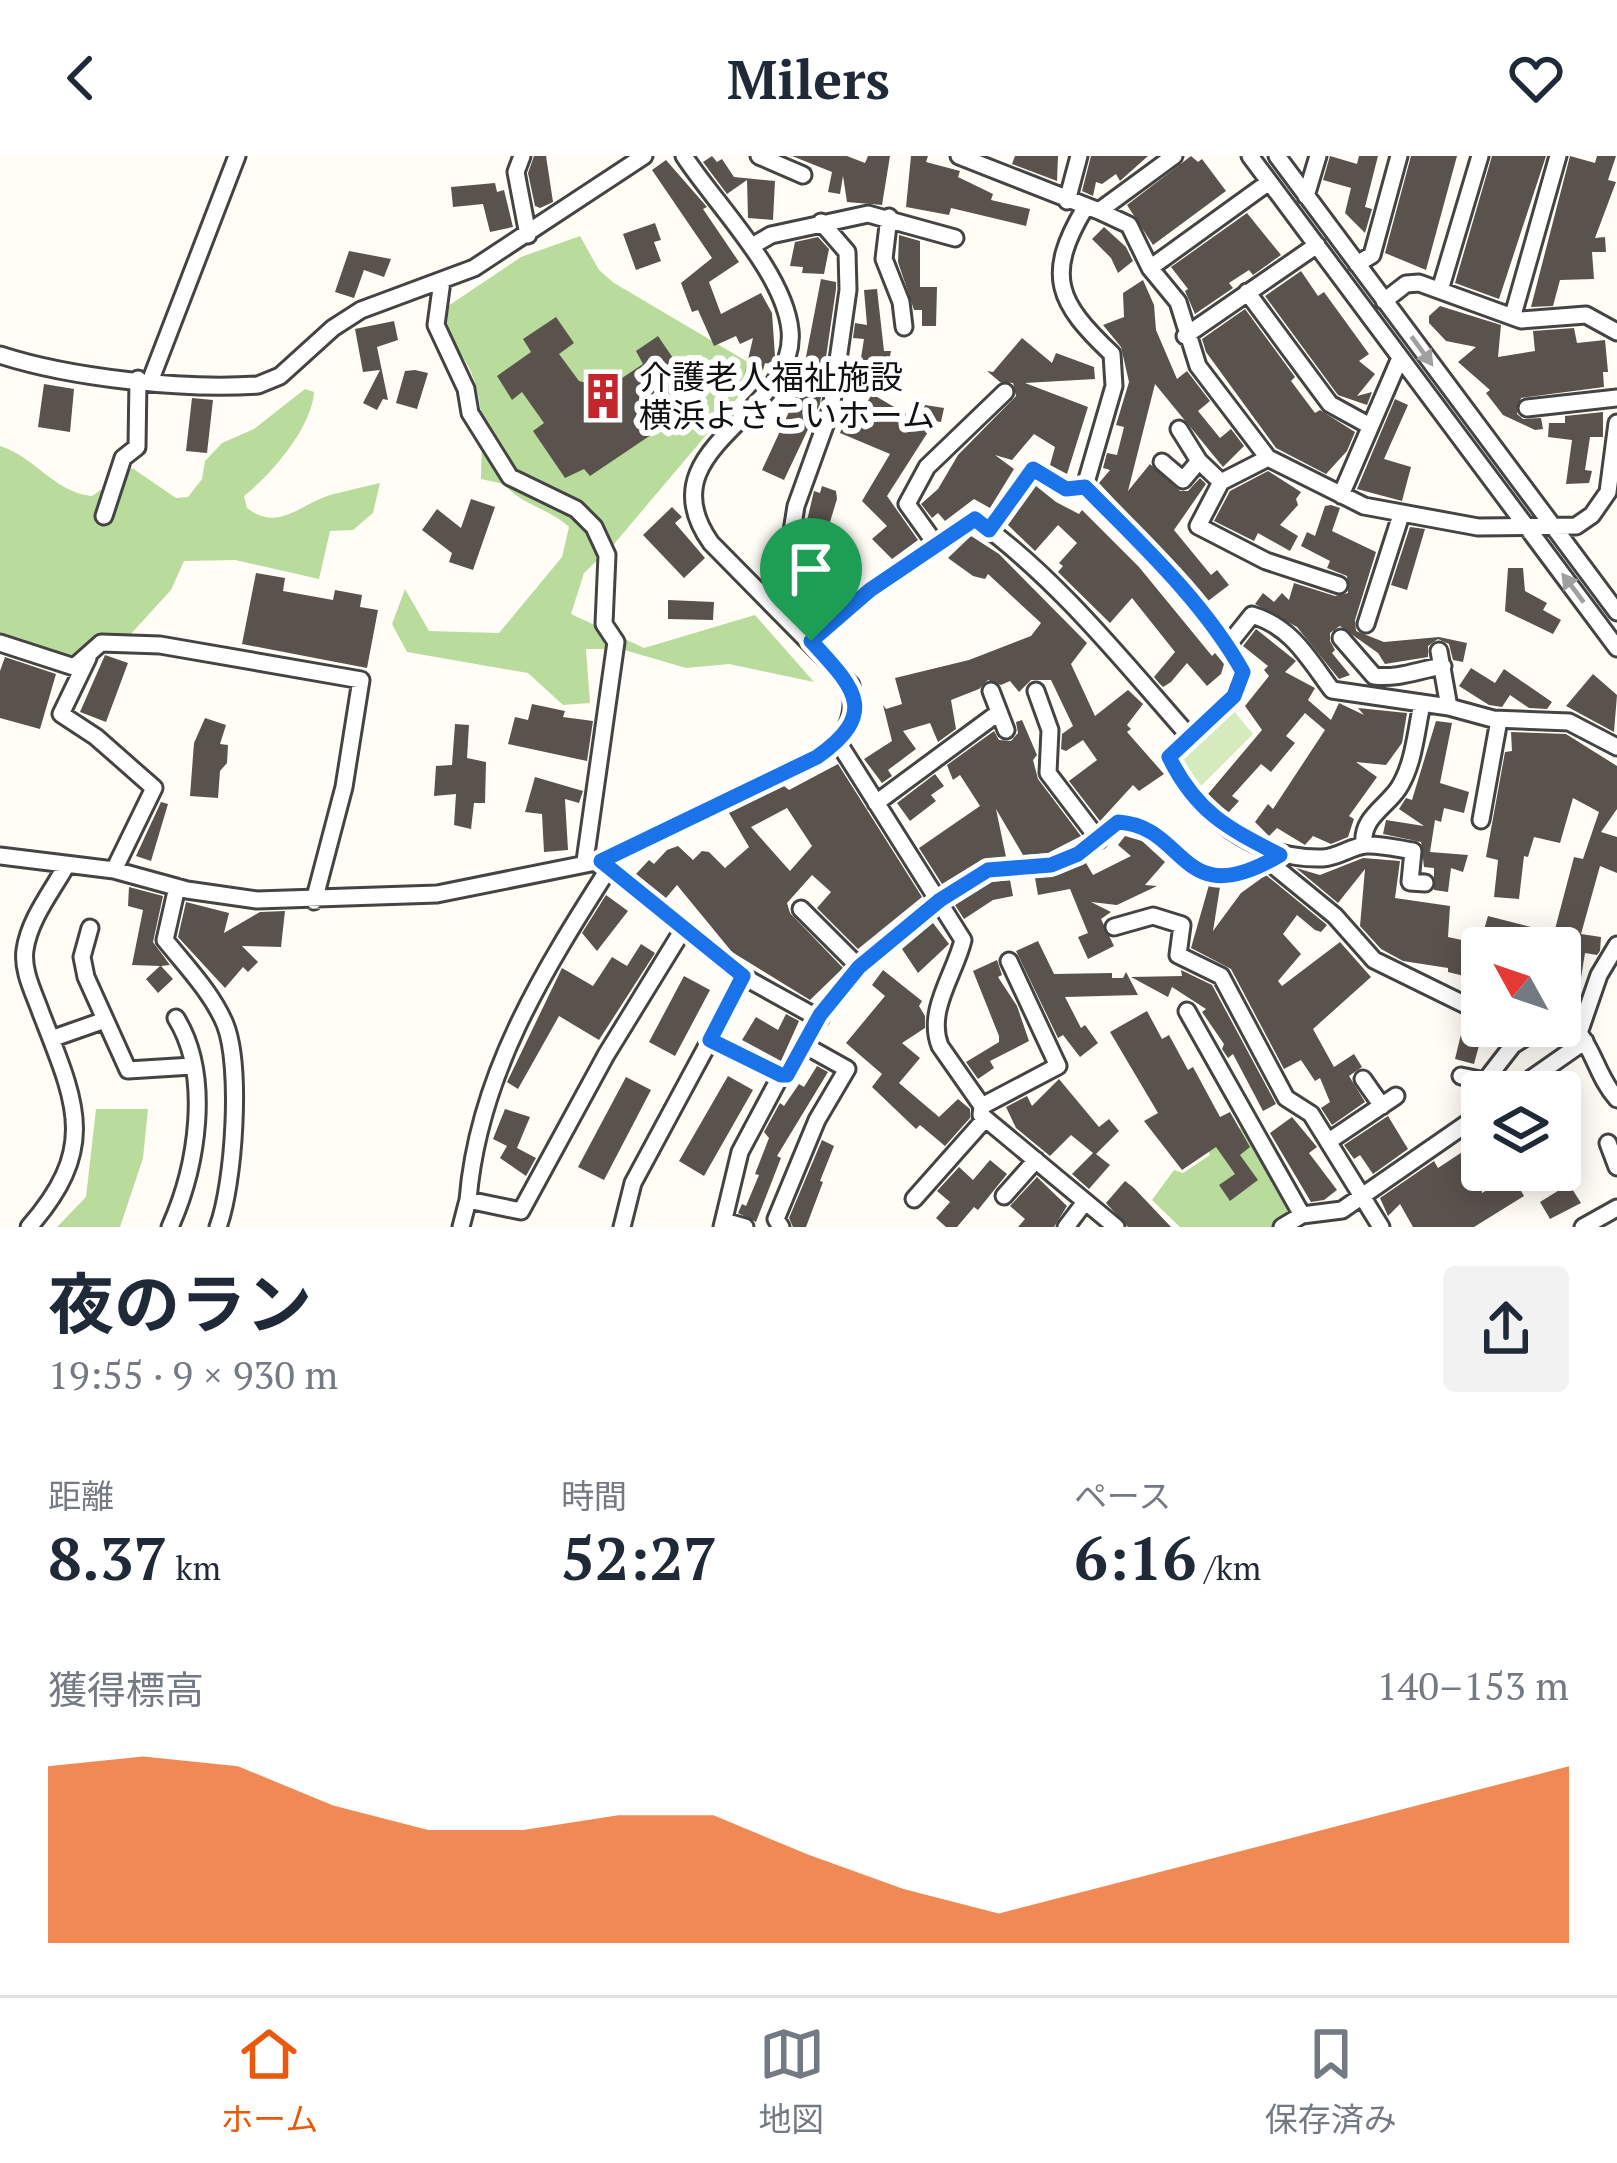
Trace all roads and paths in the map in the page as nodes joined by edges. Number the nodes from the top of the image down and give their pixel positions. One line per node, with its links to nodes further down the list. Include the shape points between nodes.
1 (237, 156): 39 (street)
2 (522, 156): 23 (street, via 516,172)
3 (644, 156): 23 (street)
4 (685, 156): 26 (street)
5 (759, 156): 16 (street)
6 (959, 156): 15 (street)
7 (1079, 156): 19 (street)
8 (1174, 156): 20 (street)
9 (1250, 156): 17 (street)
10 (1277, 156): 18 (street)
11 (1318, 156): 18 (street)
12 (1399, 156): 27 (street, via 1372,255)
13 (1480, 156): 30 (street)
14 (1558, 156): 33 (street)
15 (998, 165): 19 (street)
16 (803, 175)
17 (1269, 182): 25 (street); 28 (street)
18 (1306, 196): 27 (street)
19 (1067, 201): 20 (street)
20 (1092, 210): 28 (street, via 1129,225); 50 (street, via 1063,251 1062,284 1075,319 1112,355 1114,386)
21 (889, 217): 22 (street); 24 (street); 34 (street, via 884,259)
22 (821, 222): 26 (street); 60 (street, via 848,252 848,290 831,409 796,506 782,594)
23 (528, 235): 29 (street)
24 (955, 238)
25 (1317, 245): 31 (street); 38 (street)
26 (752, 246): 60 (street, via 784,307 790,356 772,386 712,446 694,488 693,517)
27 (1357, 264): 32 (street)
28 (1150, 268): 36 (street, via 1178,302)
29 (442, 281): 39 (street, via 362,310 258,385); 85 (street, via 436,325 470,413 510,477 576,508 607,555 604,624 616,642)
30 (1439, 290): 32 (street, via 1406,284); 33 (street)
31 (1247, 292): 36 (street); 44 (street, via 1330,404)
32 (1384, 301): 55 (street, one-way to 55)
33 (1513, 315): 35 (street, via 1586,314)
34 (904, 328)
35 (1617, 332)
36 (1185, 336): 46 (street, via 1198,366)
37 (0, 355): 39 (street, via 41,368)
38 (1400, 358): 44 (street); 54 (street)
39 (144, 379): 53 (street, via 137,447 124,458)
40 (1005, 392): 57 (street, via 927,467 908,504)
41 (1617, 398): 42 (street)
42 (1527, 408)
43 (1617, 422): 55 (street, via 1608,492 1576,526)
44 (1370, 427): 51 (street)
45 (1179, 429): 47 (street)
46 (1268, 458): 49 (street); 51 (street)
47 (1199, 461): 48 (street, via 1183,480); 49 (street)
48 (1162, 462)
49 (1221, 482): 58 (street, via 1198,526 1266,561)
50 (1085, 487): 56 (street, via 1066,489 1033,469); 66 (street)
51 (1341, 495): 52 (street)
52 (1401, 515): 54 (street); 62 (street)
53 (104, 516)
54 (1528, 528): 55 (street); 67 (street, one-way to 54)
55 (1552, 529): 59 (street)
56 (989, 530): 57 (street, via 975,519); 76 (street, via 1090,624)
57 (935, 543): 64 (street)
58 (1339, 585)
59 (1610, 591): 61 (street)
60 (773, 606): 64 (street)
61 (1617, 612)
62 (1366, 624)
63 (1340, 638): 72 (street, via 1374,676 1398,679 1441,658)
64 (811, 641): 77 (street, via 851,685 854,711)
65 (0, 643): 68 (street, via 74,667)
66 (1228, 645): 71 (street, via 1252,615 1289,633 1332,690); 76 (street, via 1243,672 1234,696)
67 (1617, 648)
68 (90, 653): 87 (street, via 61,714 154,788); 91 (street, via 101,644 160,645 361,680)
69 (991, 691): 73 (street)
70 (1036, 691): 81 (street, via 1050,730 1048,772)
71 (1422, 704): 72 (street); 82 (street, via 1406,773 1372,814)
72 (1449, 707): 74 (street)
73 (998, 712): 75 (street); 79 (street)
74 (1499, 719): 78 (street, via 1569,722); 80 (street)
75 (1006, 730)
76 (1189, 736): 84 (street, via 1169,757 1187,794)
77 (838, 742): 79 (street); 85 (street)
78 (1617, 747)
79 (876, 803): 90 (street)
80 (1480, 820)
81 (1099, 840): 84 (street, via 1129,822 1193,871 1222,877); 90 (street, via 1051,865 988,870)
82 (1364, 845): 84 (street, via 1344,855); 88 (street, via 1413,851 1410,882)
83 (0, 856): 86 (street)
84 (1275, 859): 100 (street, via 1374,960)
85 (598, 863): 91 (street, via 437,894); 95 (street); 125 (street, via 510,1040)
86 (66, 866): 87 (street); 106 (street, via 25,951)
87 (114, 870): 89 (street)
88 (1425, 884)
89 (177, 887): 91 (street); 132 (street, via 165,940 228,1034 234,1130)
90 (940, 900): 98 (street); 116 (street, via 963,940 936,1035)
91 (314, 901)
92 (801, 909): 98 (street)
93 (1114, 927): 118 (street, via 1154,916 1182,925 1178,955 1221,976 1286,1097)
94 (90, 928): 104 (street, via 82,957)
95 (684, 928): 99 (street); 125 (street, via 520,1211)
96 (1617, 945): 105 (street, via 1598,975)
97 (1009, 961): 116 (street, via 1058,1066)
98 (859, 967): 103 (street)
99 (743, 976): 103 (street); 107 (street)
100 (1461, 1002)
101 (1187, 1011): 128 (street)
102 (176, 1018): 110 (street, via 192,1043)
103 (820, 1019): 108 (street)
104 (105, 1020): 106 (street); 110 (street, via 128,1070)
105 (1582, 1037): 112 (street); 115 (street)
106 (51, 1040): 130 (street, via 72,1103 76,1151 65,1180)
107 (710, 1040): 113 (street); 134 (street, via 633,1183)
108 (804, 1045): 113 (street); 136 (street, via 847,1070 817,1120 776,1219)
109 (1511, 1047): 111 (street)
110 (192, 1066): 131 (street, via 194,1161)
111 (1493, 1071)
112 (1539, 1071)
113 (781, 1075): 129 (street, via 740,1153)
114 (1363, 1079): 118 (street, via 1389,1101)
115 (1617, 1099)
116 (983, 1113): 120 (street); 124 (street)
117 (1461, 1128): 123 (street)
118 (1329, 1141): 123 (street)
119 (1608, 1143): 121 (street)
120 (1036, 1160): 122 (street); 126 (street)
121 (1617, 1168)
122 (1004, 1196)
123 (1363, 1196): 128 (street, via 1342,1210); 140 (street)
124 (914, 1199)
125 (469, 1200): 133 (street)
126 (1085, 1202): 137 (street); 138 (street)
127 (1617, 1208): 141 (street)
128 (1302, 1215): 139 (street)
129 (723, 1224): 135 (street)
130 (28, 1227)
131 (170, 1227)
132 (218, 1227)
133 (461, 1227)
134 (622, 1227)
135 (745, 1227)
136 (781, 1227)
137 (1066, 1227)
138 (1116, 1227)
139 (1282, 1227)
140 (1381, 1227)
141 (1583, 1227)

